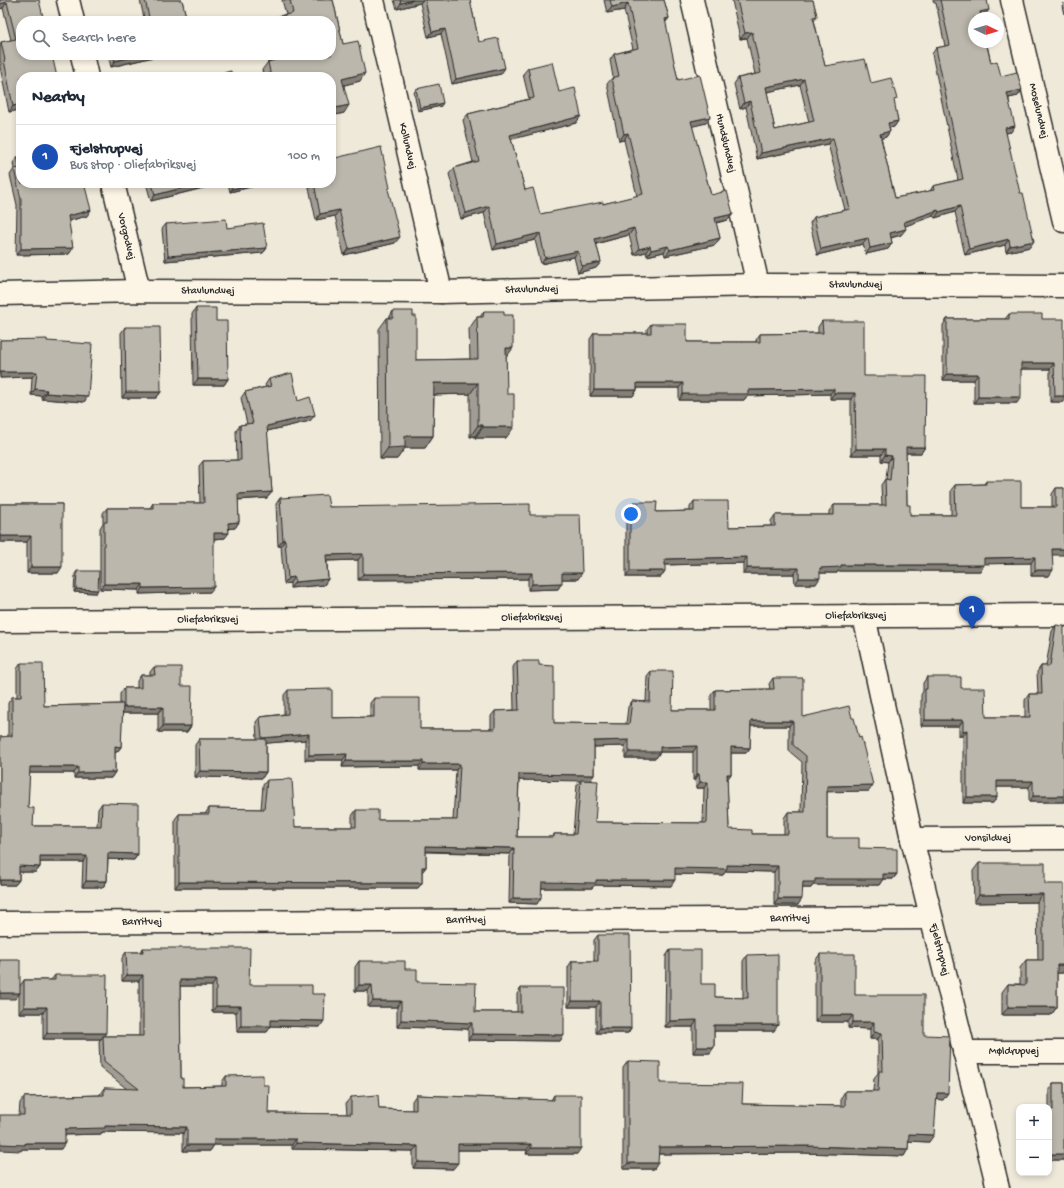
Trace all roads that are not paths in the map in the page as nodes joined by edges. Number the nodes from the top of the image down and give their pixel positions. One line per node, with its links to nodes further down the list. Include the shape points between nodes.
1 (68, 0): 5 (street)
2 (373, 0): 13 (street, Kollundvej)
3 (692, 0): 10 (street, Hundslundvej)
4 (1012, 0): 9 (street, Moselundvej)
5 (72, 16)
6 (83, 60): 7 (street)
7 (86, 72)
8 (114, 188): 12 (street, Vorgodvej)
9 (1064, 221)
10 (758, 286): 11 (street, Stavlundvej); 13 (street, Stavlundvej)
11 (1064, 286)
12 (139, 291): 13 (street, Stavlundvej); 14 (street, Stavlundvej)
13 (441, 292)
14 (0, 294)
15 (1064, 615): 16 (street, Oliefabriksvej)
16 (864, 616): 17 (street, Oliefabriksvej); 19 (street, Fjelstrupvej)
17 (0, 621)
18 (1064, 838): 19 (street, Vonsildvej)
19 (912, 839): 20 (street, Fjelstrupvej)
20 (931, 918): 21 (street, Barritvej); 22 (street, Fjelstrupvej)
21 (0, 923)
22 (964, 1052): 23 (street, Møldrupvej); 24 (street, Fjelstrupvej)
23 (1064, 1052)
24 (998, 1188)

